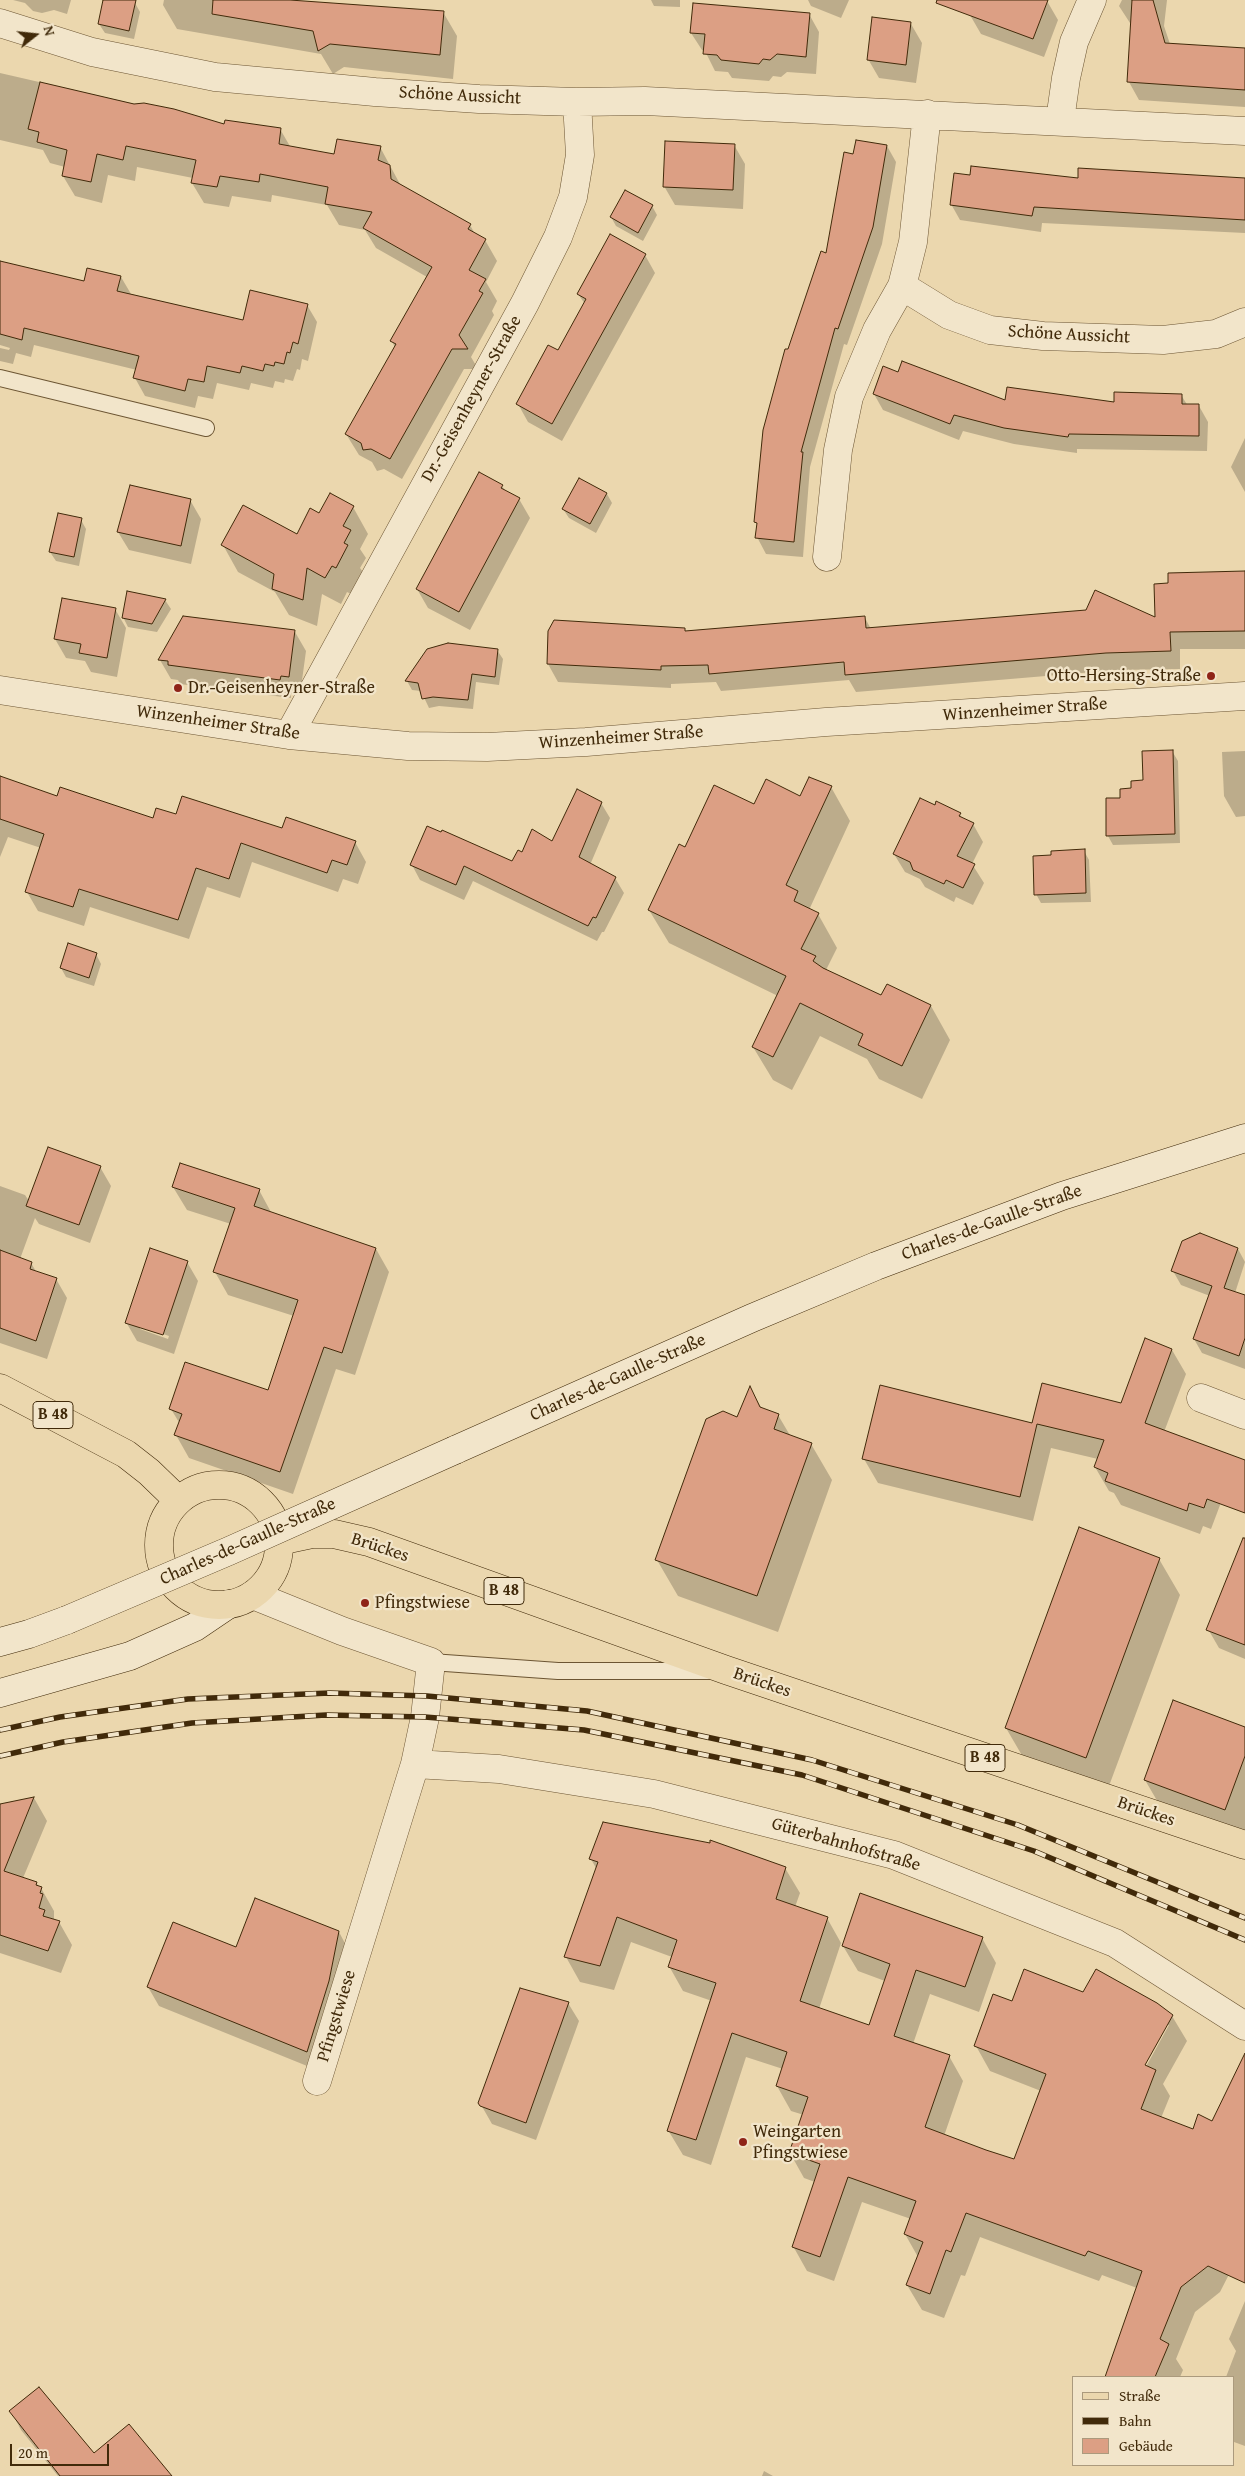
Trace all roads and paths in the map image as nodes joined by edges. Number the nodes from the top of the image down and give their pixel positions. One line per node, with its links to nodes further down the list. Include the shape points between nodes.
1 (1092, 0): 5 (street, via 1074,42)
2 (0, 23): 3 (street, Schöne Aussicht, via 92,52 215,78 479,99)
3 (577, 102): 4 (street, Schöne Aussicht, via 645,101); 14 (street, Dr.-Geisenheyner-Straße, via 580,155 572,197 558,237)
4 (927, 114): 5 (street, Schöne Aussicht); 7 (street, via 913,242)
5 (1060, 120): 6 (street, Schöne Aussicht)
6 (1245, 131)
7 (902, 286): 8 (street, Schöne Aussicht, via 950,315 990,330 1043,336 1163,340 1216,334); 11 (street, via 876,330 849,396 838,450)
8 (1245, 322)
9 (0, 378): 10 (lane)
10 (206, 428)
11 (827, 557)
12 (0, 690): 14 (street, Winzenheimer Straße)
13 (1245, 696): 14 (street, Winzenheimer Straße, via 487,747 408,746)
14 (289, 734)
15 (1245, 1138): 22 (street, Charles-de-Gaulle-Straße, bridge, via 1062,1196 876,1266 229,1551 67,1620)
16 (0, 1388): 19 (main road, B 48, via 126,1454)
17 (1201, 1398): 18 (street)
18 (1245, 1415)
19 (178, 1500): 20 (main road, via 213,1485 233,1486 250,1493 265,1506 275,1522); 21 (main road, via 166,1516 160,1534 159,1553 165,1571 176,1587 192,1598 210,1604)
20 (279, 1542): 21 (main road, via 273,1572 264,1585); 24 (main road, Brückes / B 48, via 312,1534 334,1534 369,1542)
21 (241, 1600): 23 (street); 25 (street, via 195,1627 130,1656)
22 (0, 1642)
23 (431, 1662): 24 (lane, via 558,1671); 26 (street, Pfingstwiese, via 425,1717)
24 (726, 1670): 27 (main road, Brückes / B 48)
25 (0, 1693)
26 (415, 1764): 28 (street, Güterbahnhofstraße, via 499,1769 654,1794 894,1855 1115,1943); 29 (street, Pfingstwiese)
27 (1245, 1845)
28 (1245, 2026)
29 (316, 2081)

